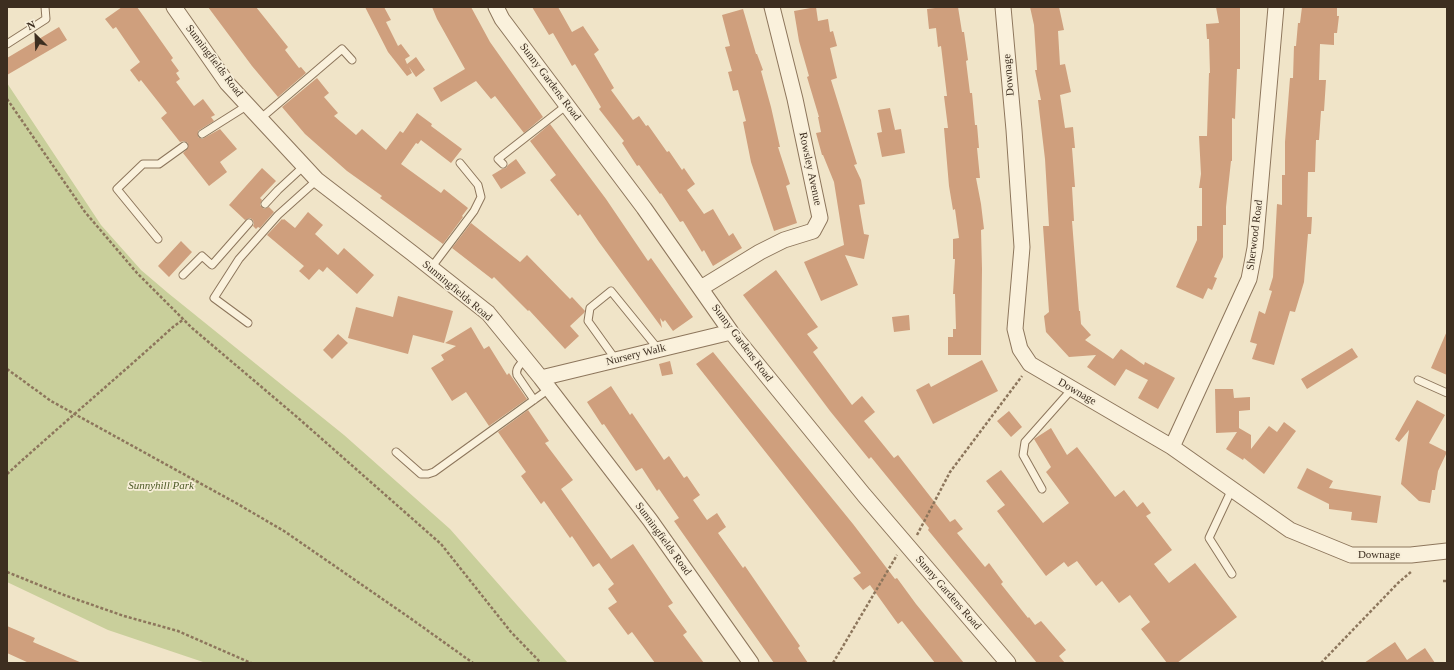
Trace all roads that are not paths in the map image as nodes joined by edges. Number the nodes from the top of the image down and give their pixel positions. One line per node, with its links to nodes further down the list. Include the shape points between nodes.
1 (45, 7): 7 (lane, via 46,19)
2 (174, 7): 9 (street, Sunningfields Road, via 227,83)
3 (496, 7): 10 (street, Sunny Gardens Road, via 502,19)
4 (772, 7): 23 (street, Rowsley Avenue, via 797,107 820,218 814,231 784,240 760,252)
5 (1004, 7): 31 (street, Downage, via 1022,247 1015,329 1020,349 1030,364)
6 (1276, 7): 34 (street, Sherwood Road, via 1255,248 1249,279)
7 (7, 44)
8 (352, 60): 11 (lane, via 342,49)
9 (248, 104): 11 (street, Sunningfields Road); 12 (lane)
10 (567, 105): 15 (lane, via 498,159); 23 (street, Sunny Gardens Road)
11 (260, 118): 16 (street, Sunningfields Road)
12 (202, 134)
13 (184, 146): 20 (lane, via 159,164 143,164 117,189)
14 (460, 163): 21 (lane, via 478,185 481,197 474,211)
15 (503, 164)
16 (304, 166): 17 (street, Sunningfields Road); 18 (lane)
17 (317, 180): 21 (street, Sunningfields Road); 24 (lane, via 278,215 244,254 214,298)
18 (265, 204)
19 (249, 223): 22 (lane, via 212,265 202,256)
20 (158, 239)
21 (431, 268): 27 (street, Sunningfields Road, via 488,314)
22 (183, 275)
23 (701, 288): 25 (street, Sunny Gardens Road)
24 (248, 324)
25 (731, 332): 26 (street, Nursery Walk); 41 (street, Sunny Gardens Road, via 864,495)
26 (659, 350): 28 (street, Nursery Walk); 28 (lane, via 611,291 590,308 588,321)
27 (525, 359): 30 (street, Sunningfields Road); 33 (lane, via 517,369 517,375)
28 (616, 360): 30 (street, Nursery Walk)
29 (1418, 380): 32 (lane)
30 (545, 384): 33 (lane); 40 (street, Sunningfields Road, via 650,520)
31 (1072, 389): 34 (street, Downage); 36 (lane, via 1025,442 1023,455)
32 (1447, 393)
33 (534, 400): 35 (lane, via 434,472 421,474)
34 (1172, 447): 37 (street, Downage)
35 (396, 452)
36 (1042, 489)
37 (1232, 489): 38 (street, Downage, via 1290,530 1352,555 1411,555); 39 (lane, via 1208,538)
38 (1447, 551)
39 (1232, 574)
40 (751, 663)
41 (1008, 663)

